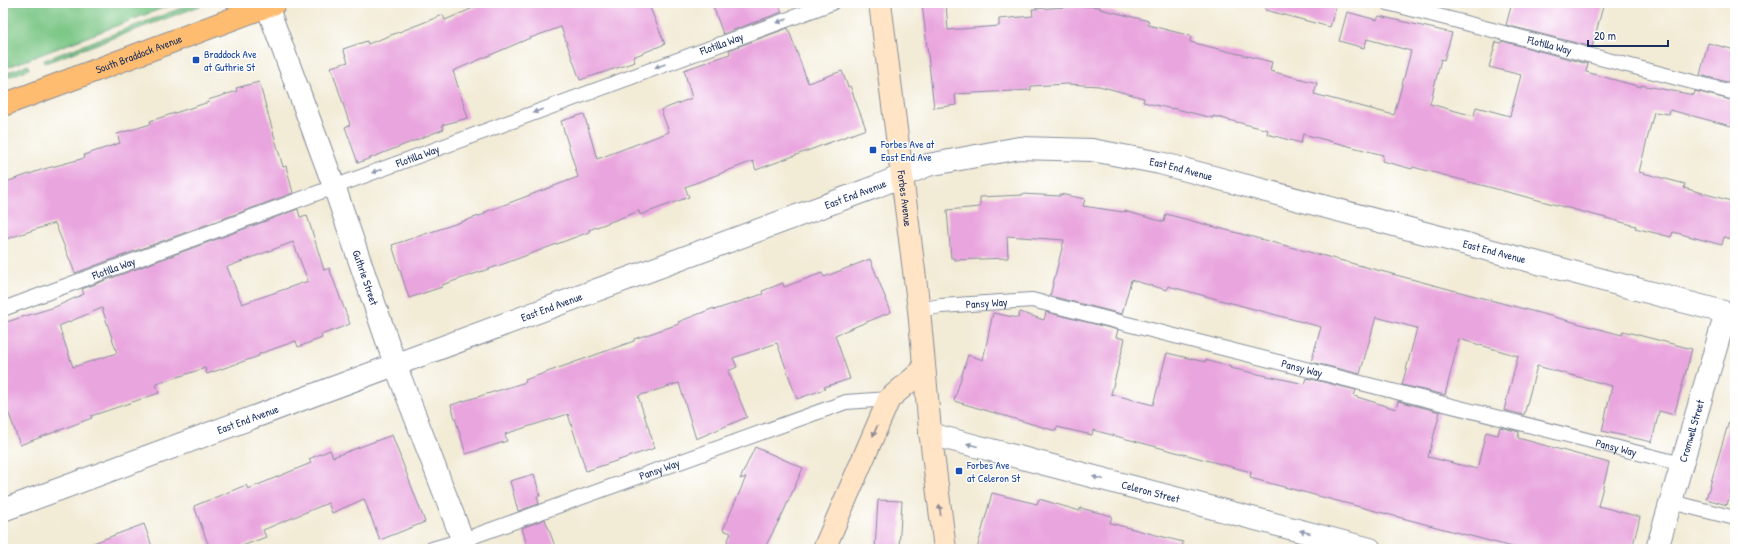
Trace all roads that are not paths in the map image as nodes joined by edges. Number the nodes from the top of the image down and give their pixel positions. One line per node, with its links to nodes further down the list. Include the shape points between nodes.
1 (832, 3): 8 (lane, Flotilla Way, one-way to 8)
2 (880, 3): 7 (street, Forbes Avenue)
3 (1388, 3): 5 (lane, Flotilla Way)
4 (271, 4): 6 (main road, South Braddock Avenue); 8 (street, Guthrie Street)
5 (1735, 93)
6 (3, 105)
7 (903, 176): 10 (street, Forbes Avenue); 11 (street, East End Avenue, via 928,165 1019,148 1092,150 1160,163); 12 (street, East End Avenue)
8 (334, 186): 9 (lane, Flotilla Way); 12 (street, Guthrie Street)
9 (3, 310)
10 (919, 310): 13 (street, Forbes Avenue); 16 (lane, Pansy Way, via 941,306 1032,300)
11 (1730, 314): 16 (street, Cromwell Street)
12 (395, 364): 18 (street, East End Avenue); 20 (street, Guthrie Street)
13 (924, 369): 14 (street); 15 (street, Forbes Avenue)
14 (888, 399): 20 (lane, Pansy Way, via 846,402); 22 (street, one-way to 22)
15 (930, 434): 23 (street, Forbes Avenue, one-way to 15); 24 (street, Celeron Street, one-way to 15)
16 (1682, 464): 17 (street, Cromwell Street)
17 (1671, 502): 19 (lane); 25 (street, Cromwell Street)
18 (3, 510)
19 (1735, 518)
20 (465, 544): 21 (lane, Pansy Way)
21 (432, 549)
22 (824, 549)
23 (945, 549)
24 (1370, 549)
25 (1657, 549)

